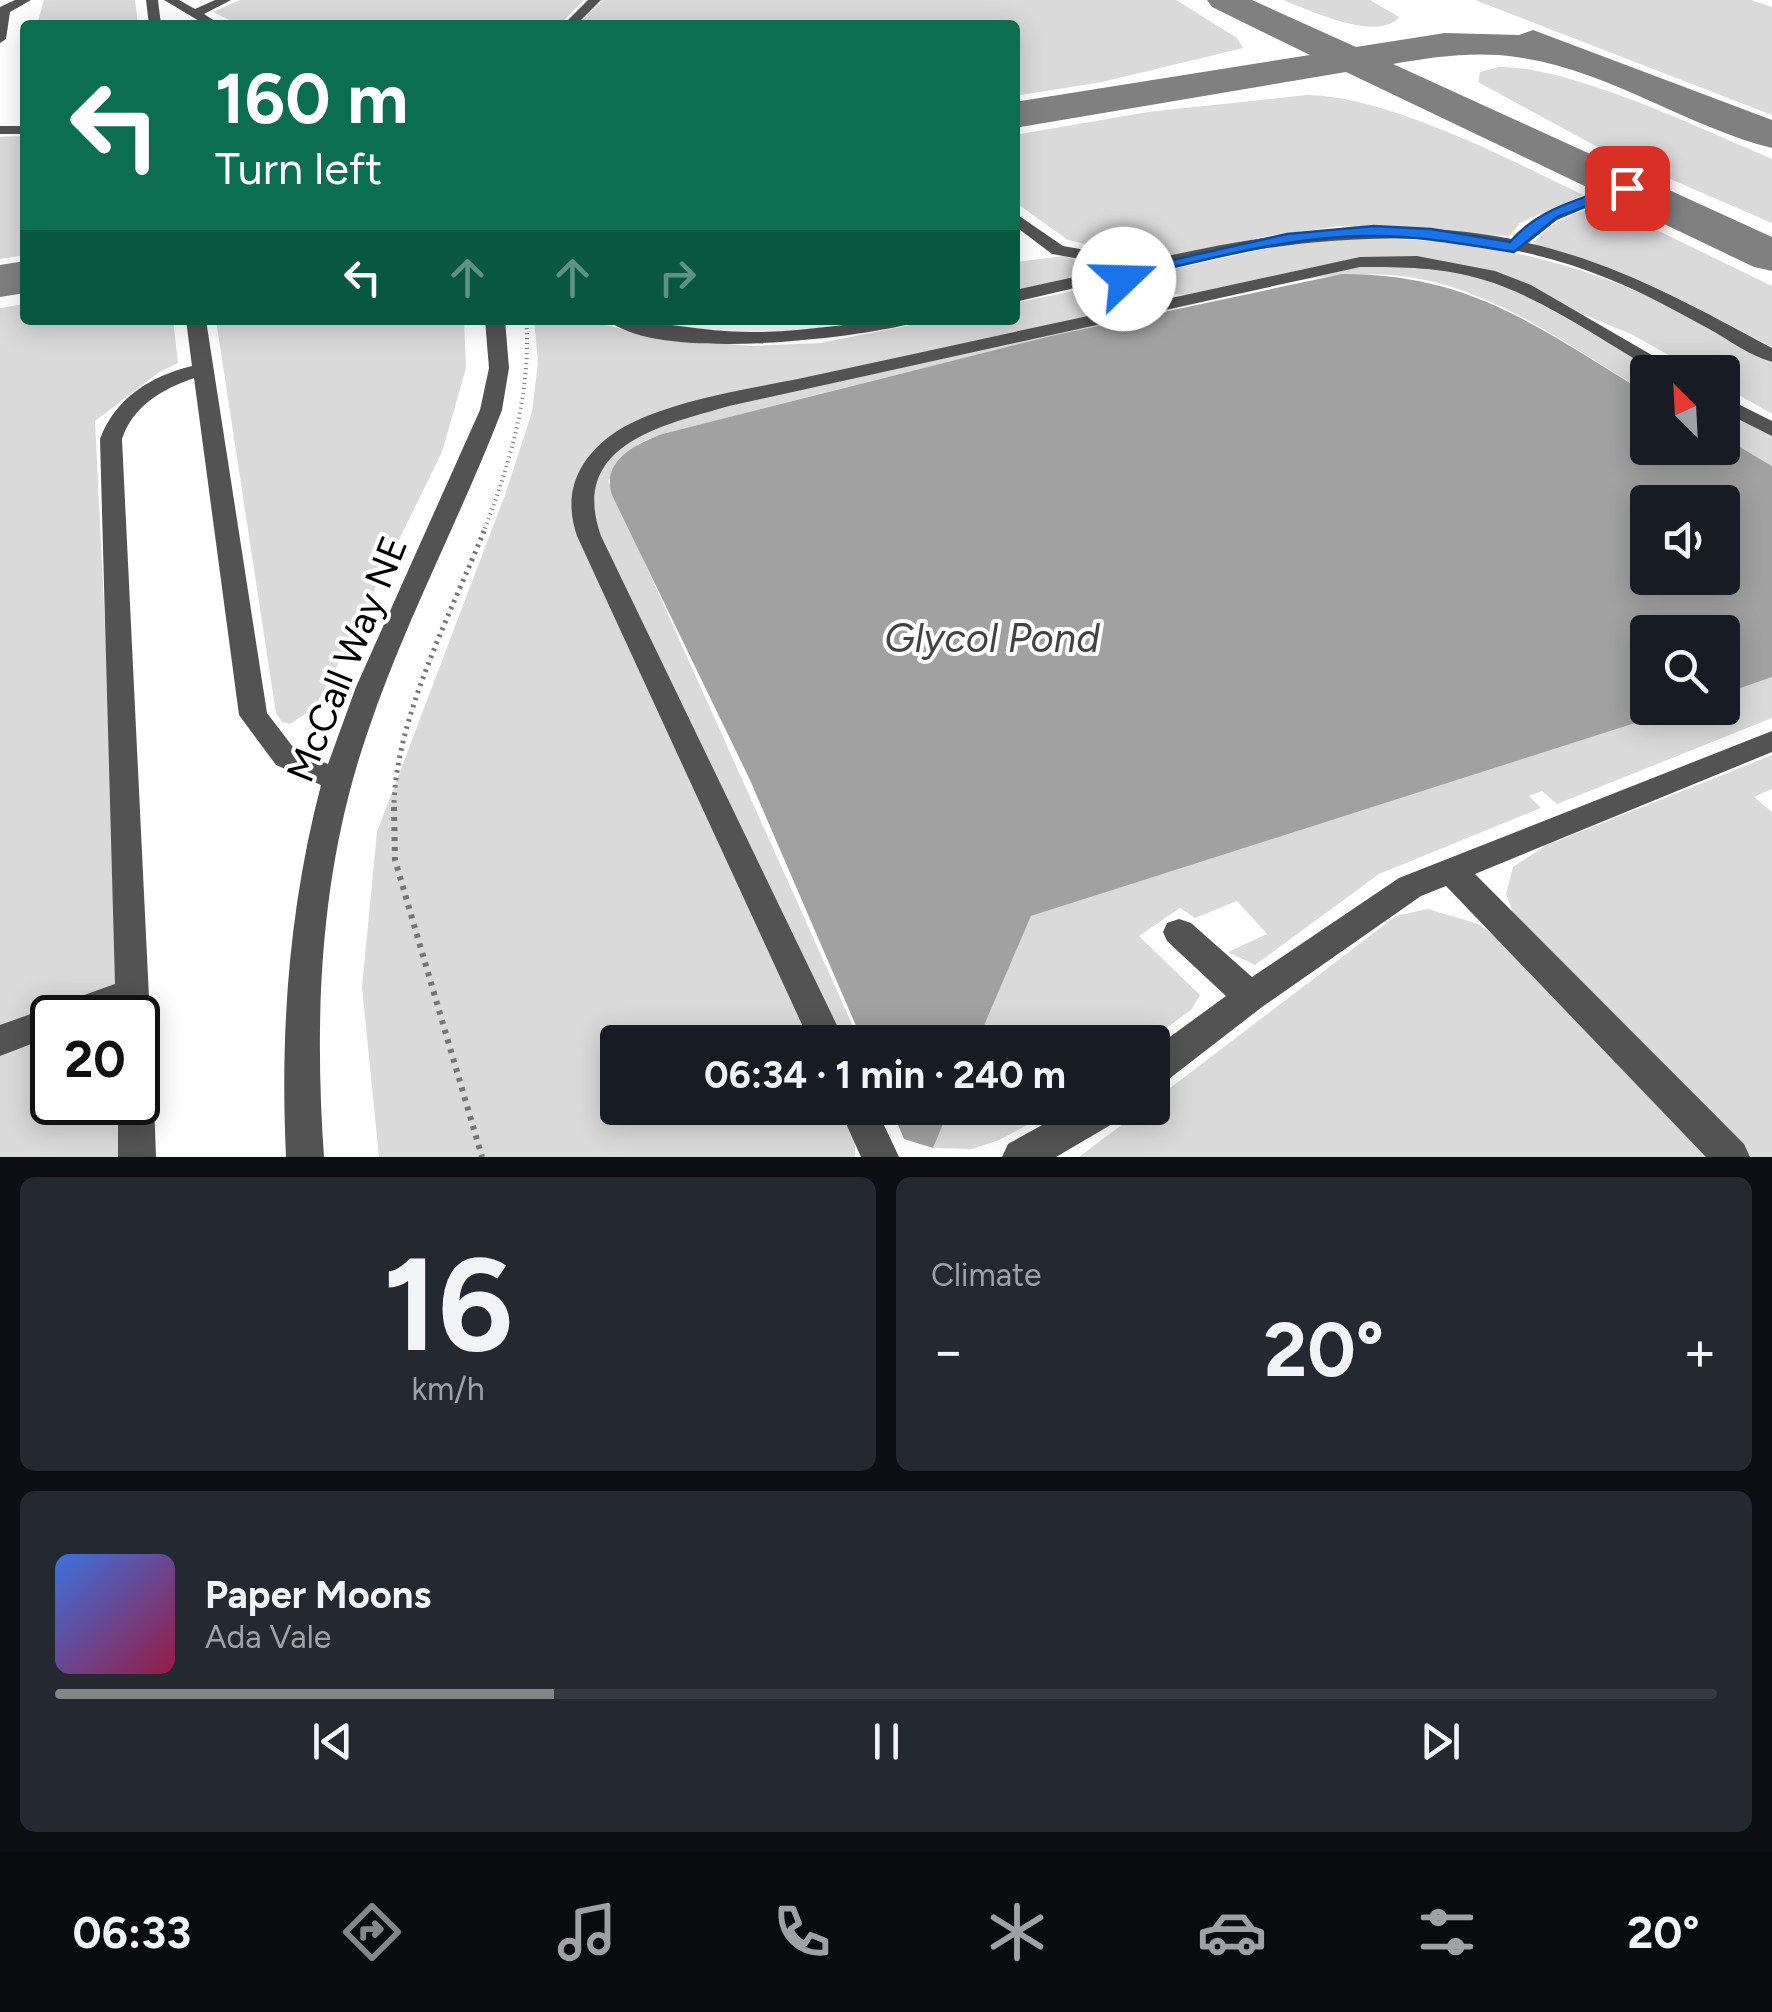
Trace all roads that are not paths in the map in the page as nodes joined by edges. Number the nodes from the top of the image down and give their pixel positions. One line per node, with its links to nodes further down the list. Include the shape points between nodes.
1 (26, 0): 8 (street, via 4,10)
2 (170, 0): 5 (street)
3 (225, 0): 5 (street)
4 (595, 0): 7 (street)
5 (193, 14): 6 (street)
6 (205, 20)
7 (574, 20)
8 (0, 40)
9 (1627, 188): 11 (street, via 1552,214)
10 (1020, 222): 12 (street, via 1058,250 1094,258)
11 (1514, 247): 12 (street, via 1374,231 1287,238); 20 (street, via 1591,266)
12 (1119, 274): 13 (street); 14 (street)
13 (1020, 295)
14 (1156, 304): 19 (street, via 1360,262 1438,263 1524,289); 30 (street, via 680,412 642,426 592,466 582,490 590,536)
15 (197, 325): 21 (street)
16 (495, 325): 25 (street, McCall Way NE, via 499,368 491,410)
17 (643, 325): 18 (street, via 759,339)
18 (876, 325)
19 (1641, 355)
20 (1772, 356)
21 (203, 368): 25 (street, via 253,714 286,758); 28 (street, via 148,394 118,420 111,439)
22 (1740, 412): 23 (street)
23 (1772, 430)
24 (1772, 742): 26 (street)
25 (338, 780): 38 (street, McCall Way NE, via 312,887 304,962)
26 (1450, 869): 29 (street, via 1410,887); 41 (street)
27 (1179, 932): 29 (street)
28 (132, 995)
29 (1250, 997): 33 (street)
30 (819, 1025)
31 (30, 1030): 32 (street)
32 (0, 1042)
33 (1170, 1058)
34 (137, 1125): 37 (street)
35 (865, 1125): 39 (street)
36 (1077, 1125): 40 (street)
37 (138, 1157)
38 (304, 1157)
39 (880, 1157)
40 (1021, 1157)
41 (1732, 1157)

